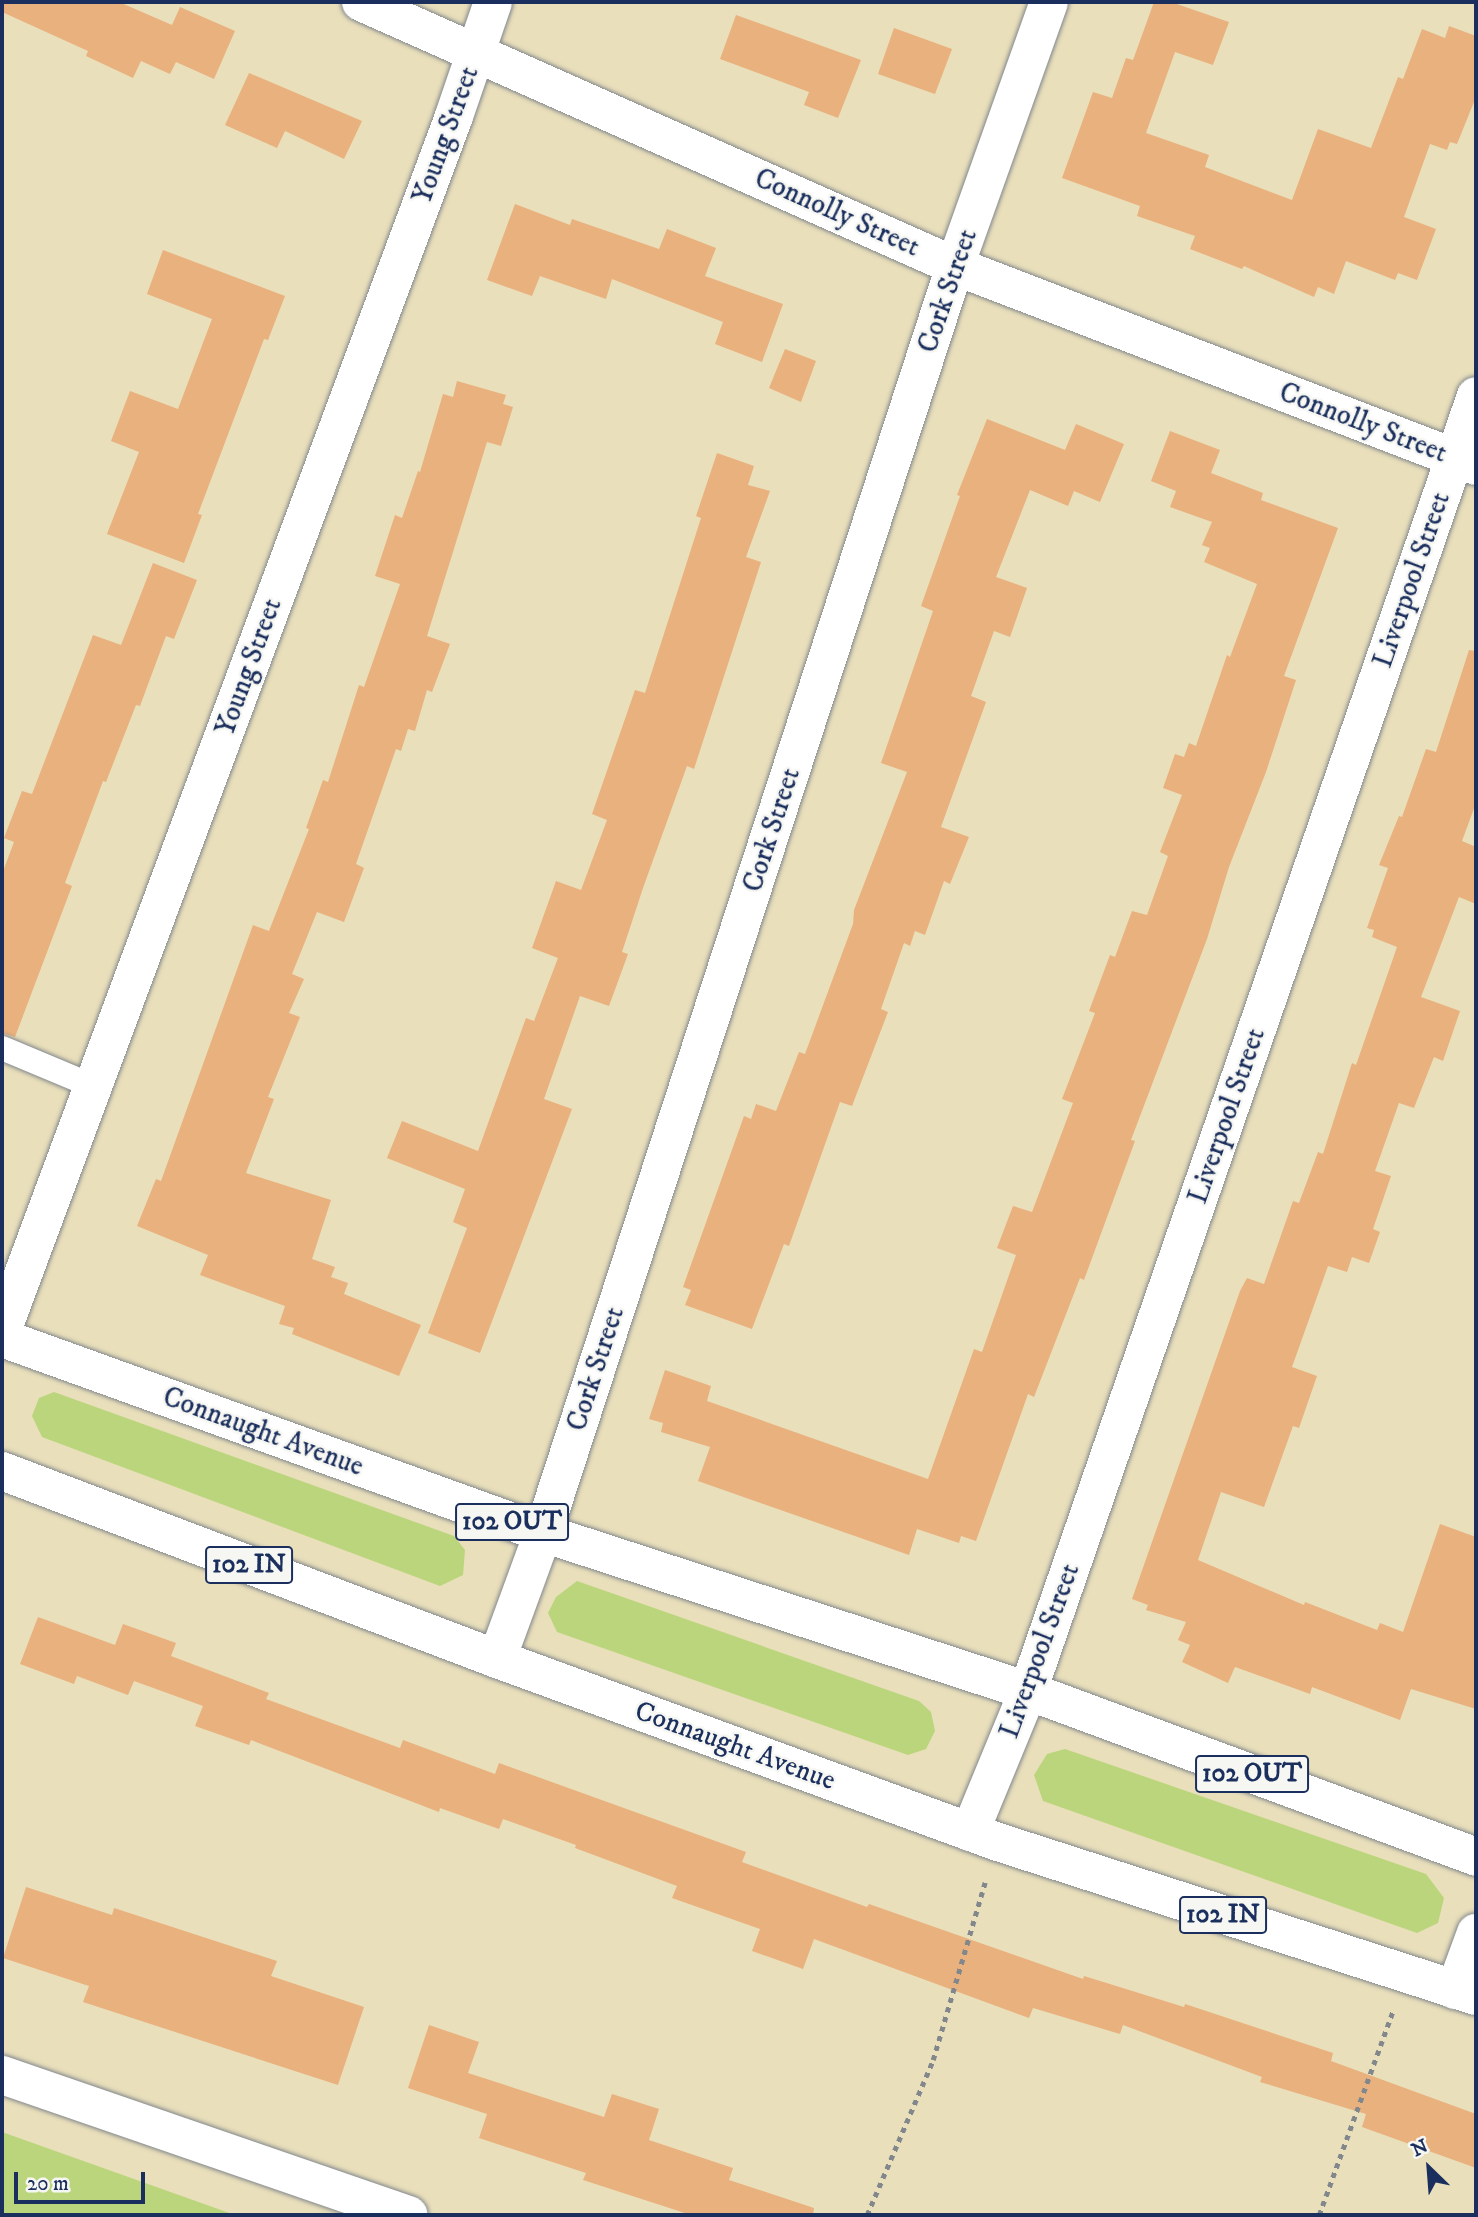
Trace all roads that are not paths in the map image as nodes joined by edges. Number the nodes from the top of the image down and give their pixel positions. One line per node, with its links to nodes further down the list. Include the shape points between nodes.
1 (362, 2): 4 (street, Connolly Street)
2 (494, 2): 4 (street, Young Street)
3 (1049, 2): 5 (street, Cork Street)
4 (476, 51): 5 (street, Connolly Street); 9 (street, Young Street)
5 (955, 266): 7 (street, Connolly Street); 13 (street, Cork Street)
6 (1476, 396): 7 (street, Liverpool Street)
7 (1465, 462): 15 (street, Liverpool Street)
8 (2, 1048): 9 (lane)
9 (93, 1086): 10 (street, Young Street)
10 (2, 1331)
11 (2, 1338): 13 (street, Connaught Avenue / 102 OUT)
12 (2, 1471): 14 (street, Connaught Avenue / 102 IN)
13 (542, 1533): 14 (street, Cork Street); 15 (street, Connaught Avenue / 102 OUT)
14 (497, 1659): 16 (street, Connaught Avenue / 102 IN)
15 (1028, 1691): 16 (street, Liverpool Street); 17 (street, Connaught Avenue / 102 OUT)
16 (970, 1832): 19 (street, Connaught Avenue / 102 IN)
17 (1476, 1857)
18 (1476, 1933): 19 (street)
19 (1466, 1993)
20 (2, 2075): 21 (street)
21 (409, 2215)

